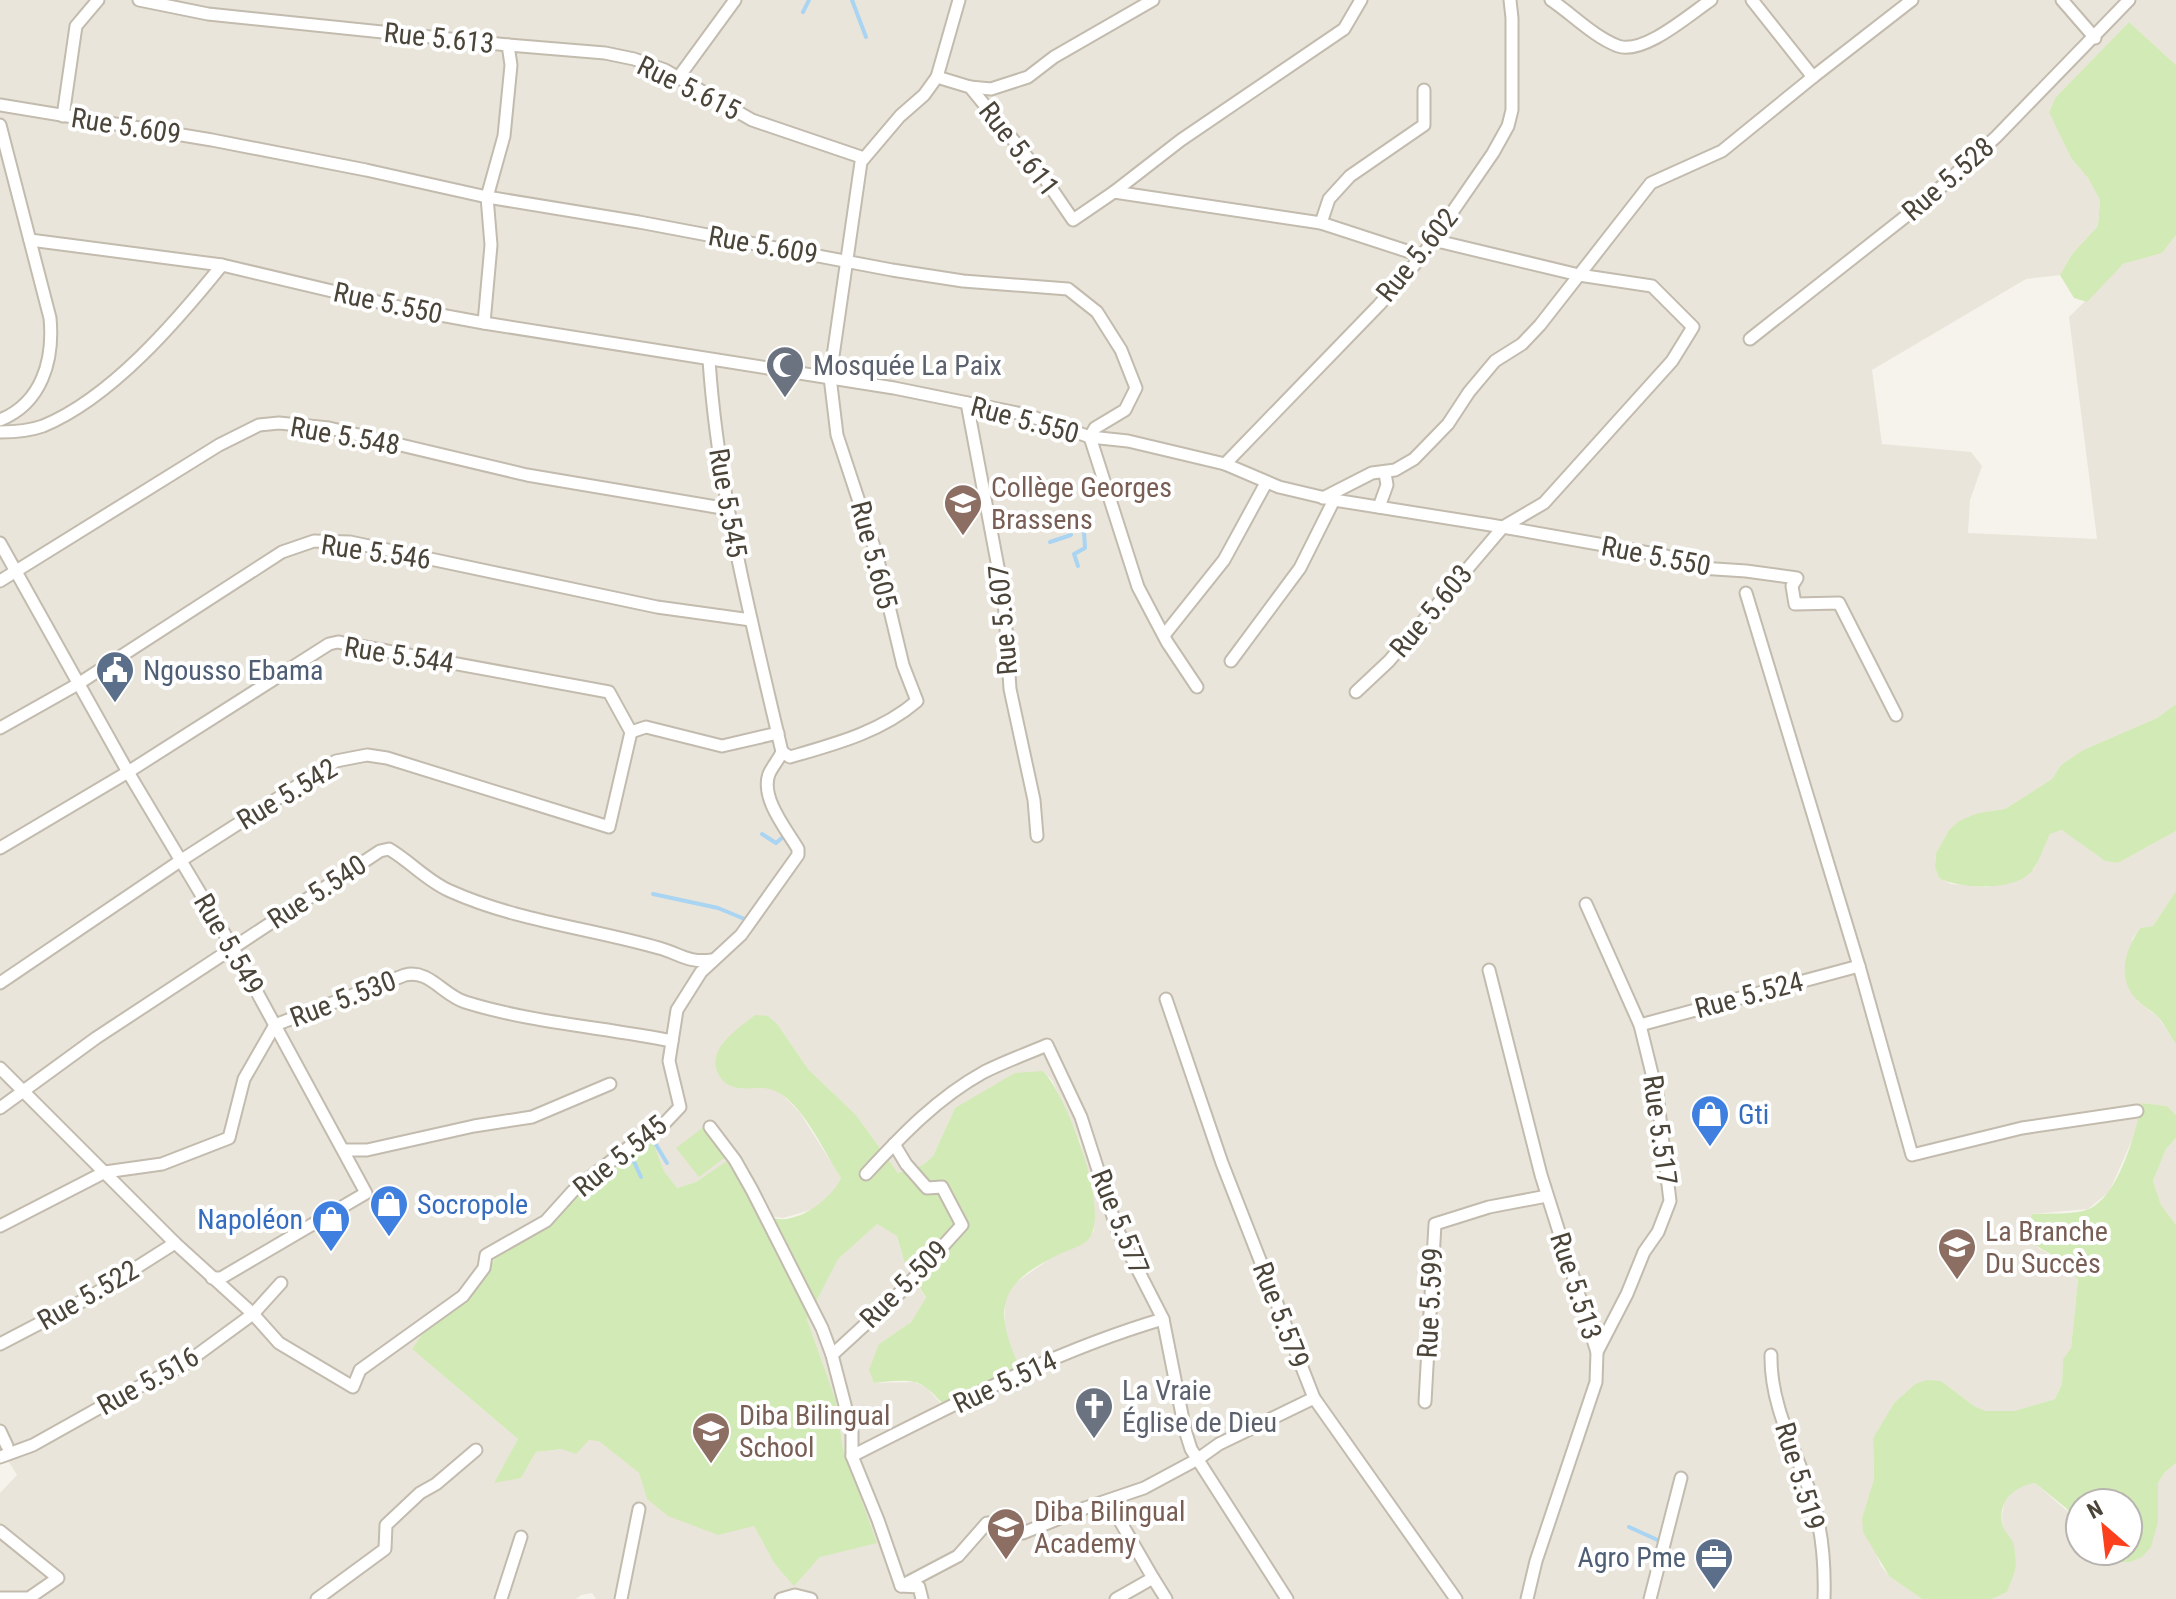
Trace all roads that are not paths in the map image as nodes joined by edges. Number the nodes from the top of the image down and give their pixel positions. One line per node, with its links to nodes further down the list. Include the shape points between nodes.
1 (98, 0): 22 (street, via 76,26)
2 (139, 0): 15 (street, Rue 5.613, via 208,14)
3 (959, 0): 16 (street)
4 (1153, 0): 19 (street, via 1028,77 991,89)
5 (1361, 0): 25 (street, via 1344,29)
6 (1510, 0): 29 (street, Rue 5.602, via 1513,99 1508,126)
7 (1551, 0): 8 (street, via 1607,40 1633,47)
8 (1711, 0)
9 (1752, 0): 17 (street)
10 (1912, 0): 17 (street)
11 (2062, 0): 14 (street)
12 (2129, 0): 14 (street, Rue 5.528)
13 (733, 1): 18 (street)
14 (2095, 38): 35 (street, Rue 5.528, via 1929,198)
15 (508, 45): 18 (street, Rue 5.615, via 605,53); 26 (street, Rue 5.613, via 504,136)
16 (937, 77): 19 (street, Rue 5.611); 24 (street)
17 (1813, 77): 33 (street, via 1722,151 1651,183)
18 (678, 78): 24 (street, Rue 5.615, via 752,120)
19 (970, 87): 25 (street, Rue 5.611, via 1073,220)
20 (1424, 90): 27 (street, via 1424,125 1350,176 1329,199)
21 (0, 105): 22 (street, Rue 5.609)
22 (63, 116): 26 (street, Rue 5.609, via 212,140)
23 (0, 125): 28 (street)
24 (864, 158): 31 (street)
25 (1114, 192): 27 (street)
26 (487, 197): 31 (street, Rue 5.609); 34 (street, Rue 5.613, via 491,245)
27 (1321, 223): 30 (street)
28 (30, 240): 32 (street, Rue 5.550); 39 (street, via 50,318 51,358 33,394)
29 (1433, 240): 30 (street, Rue 5.602); 33 (street)
30 (1422, 256): 42 (street, Rue 5.602)
31 (846, 260): 37 (street, Rue 5.605); 41 (street, Rue 5.609, via 963,281 1068,289 1097,312 1121,350 1136,388 1125,410 1095,428)
32 (222, 265): 34 (street, Rue 5.550); 40 (street, via 163,332 93,396 43,426)
33 (1579, 275): 43 (street, via 1522,344 1495,361 1433,442 1409,463); 48 (street, Rue 5.603, via 1652,286 1693,327 1672,361 1544,503)
34 (484, 323): 36 (street, Rue 5.550)
35 (1750, 339)
36 (709, 360): 37 (street, Rue 5.550); 47 (street, Rue 5.545)
37 (830, 377): 38 (street, Rue 5.550); 63 (street, Rue 5.605, via 837,435 917,701 896,719 843,741 790,757)
38 (967, 403): 41 (street, Rue 5.550, via 1027,415); 65 (street, Rue 5.607, via 1002,586 1010,689)
39 (0, 420)
40 (0, 432)
41 (1090, 437): 42 (street, Rue 5.550); 54 (street, via 1138,587)
42 (1225, 464): 44 (street, Rue 5.550)
43 (1385, 473): 45 (street, via 1372,473); 46 (street, via 1387,485)
44 (1266, 483): 45 (street, Rue 5.550); 54 (street, via 1224,560)
45 (1329, 499): 46 (street, Rue 5.550); 55 (street, via 1300,568)
46 (1379, 507): 48 (street, Rue 5.550)
47 (728, 509): 50 (street, Rue 5.548, via 527,475 329,428 279,423 259,425 219,445); 53 (street, Rue 5.545)
48 (1503, 527): 58 (street, Rue 5.603, via 1389,661); 59 (street, Rue 5.550, via 1666,556 1700,568 1797,578 1792,586 1795,604 1839,603)
49 (0, 543): 50 (street, Rue 5.549)
50 (16, 571): 51 (street, Rue 5.548); 56 (street, Rue 5.549)
51 (0, 581)
52 (1746, 593): 71 (street)
53 (751, 620): 56 (street, Rue 5.546, via 657,607 350,542 314,541 282,552); 62 (street, Rue 5.545)
54 (1165, 634): 57 (street)
55 (1231, 661)
56 (78, 684): 60 (street, Rue 5.546); 64 (street, Rue 5.549)
57 (1197, 687)
58 (1356, 692)
59 (1896, 715)
60 (0, 728)
61 (631, 732): 62 (street, via 646,727 722,746); 64 (street, Rue 5.544, via 609,692 338,642); 67 (street, Rue 5.542, via 609,827 367,755 336,761)
62 (778, 733): 63 (street, Rue 5.545)
63 (782, 752): 70 (street, Rue 5.545, via 768,775 770,796 798,855 741,935)
64 (128, 772): 66 (street, Rue 5.544); 67 (street, Rue 5.549)
65 (1037, 836)
66 (0, 848)
67 (180, 861): 69 (street, Rue 5.549); 73 (street, Rue 5.542)
68 (1586, 904): 76 (street, Rue 5.517)
69 (233, 948): 70 (street, Rue 5.540, via 389,849 430,880 466,897 538,921 663,948 683,959); 75 (street, Rue 5.549); 80 (street, Rue 5.540)
70 (712, 960): 77 (street, Rue 5.545, via 677,1010)
71 (1859, 966): 76 (street, Rue 5.524); 82 (street, via 1912,1155 2022,1128)
72 (1489, 970): 88 (street, Rue 5.513)
73 (0, 983)
74 (1166, 999): 99 (street, Rue 5.579, via 1222,1163)
75 (275, 1025): 77 (street, Rue 5.530, via 415,972 465,1002); 85 (street, Rue 5.549); 86 (street, Rue 5.530, via 244,1079 229,1138 162,1164)
76 (1640, 1025): 96 (street, Rue 5.517, via 1657,1094 1670,1201)
77 (672, 1041): 93 (street, Rue 5.545, via 669,1061 680,1107 573,1191 546,1221 486,1255 484,1268 463,1296 360,1370 353,1387 279,1343)
78 (0, 1068): 80 (street, Rue 5.545)
79 (610, 1084): 85 (street, via 532,1117)
80 (22, 1090): 81 (street, Rue 5.540); 86 (street, Rue 5.545)
81 (0, 1108)
82 (2137, 1111)
83 (710, 1127): 97 (street, via 735,1160 788,1256)
84 (894, 1144): 87 (street, Rue 5.577); 94 (street, Rue 5.577, via 949,1094 1047,1045 1081,1117 1117,1229); 97 (street, Rue 5.509, via 927,1188 942,1187 962,1225 906,1287)
85 (344, 1150): 91 (street, Rue 5.549, via 366,1193 221,1278)
86 (105, 1172): 89 (street, Rue 5.530); 90 (street, Rue 5.545)
87 (866, 1174)
88 (1547, 1196): 96 (street, Rue 5.513); 100 (street, Rue 5.599, via 1435,1224)
89 (0, 1226)
90 (175, 1243): 91 (street, Rue 5.545); 95 (street, Rue 5.522, via 90,1297)
91 (212, 1278): 93 (street, Rue 5.545)
92 (281, 1283): 93 (street, Rue 5.516)
93 (253, 1314): 103 (street, Rue 5.516, via 182,1366 33,1445)
94 (1163, 1319): 104 (street, Rue 5.514, via 1054,1359); 105 (street, Rue 5.577, via 1185,1430)
95 (0, 1344)
96 (1597, 1352): 124 (street, Rue 5.513, via 1596,1382)
97 (832, 1355): 104 (street, via 852,1432)
98 (1771, 1355): 126 (street, Rue 5.519, via 1770,1383 1814,1504)
99 (1314, 1398): 105 (street); 123 (street, Rue 5.579)
100 (1425, 1402)
101 (0, 1431): 103 (street)
102 (476, 1450): 115 (street, via 386,1525 385,1549)
103 (4, 1452)
104 (852, 1456): 112 (street)
105 (1198, 1459): 107 (street); 122 (street, Rue 5.577)
106 (1681, 1478): 125 (street)
107 (1109, 1502): 111 (street); 112 (street, via 1023,1533 1006,1523 987,1523 958,1556)
108 (639, 1509): 117 (street)
109 (0, 1531): 114 (street, via 58,1578 29,1598)
110 (521, 1537): 116 (street)
111 (1153, 1578): 113 (street); 121 (street)
112 (901, 1586): 120 (street, via 919,1587)
113 (1121, 1596)
114 (0, 1598)
115 (317, 1599)
116 (501, 1599)
117 (621, 1599)
118 (781, 1599): 119 (street)
119 (811, 1599)
120 (922, 1599)
121 (1166, 1599)
122 (1287, 1599)
123 (1456, 1599)
124 (1527, 1599)
125 (1650, 1599)
126 (1824, 1599)

